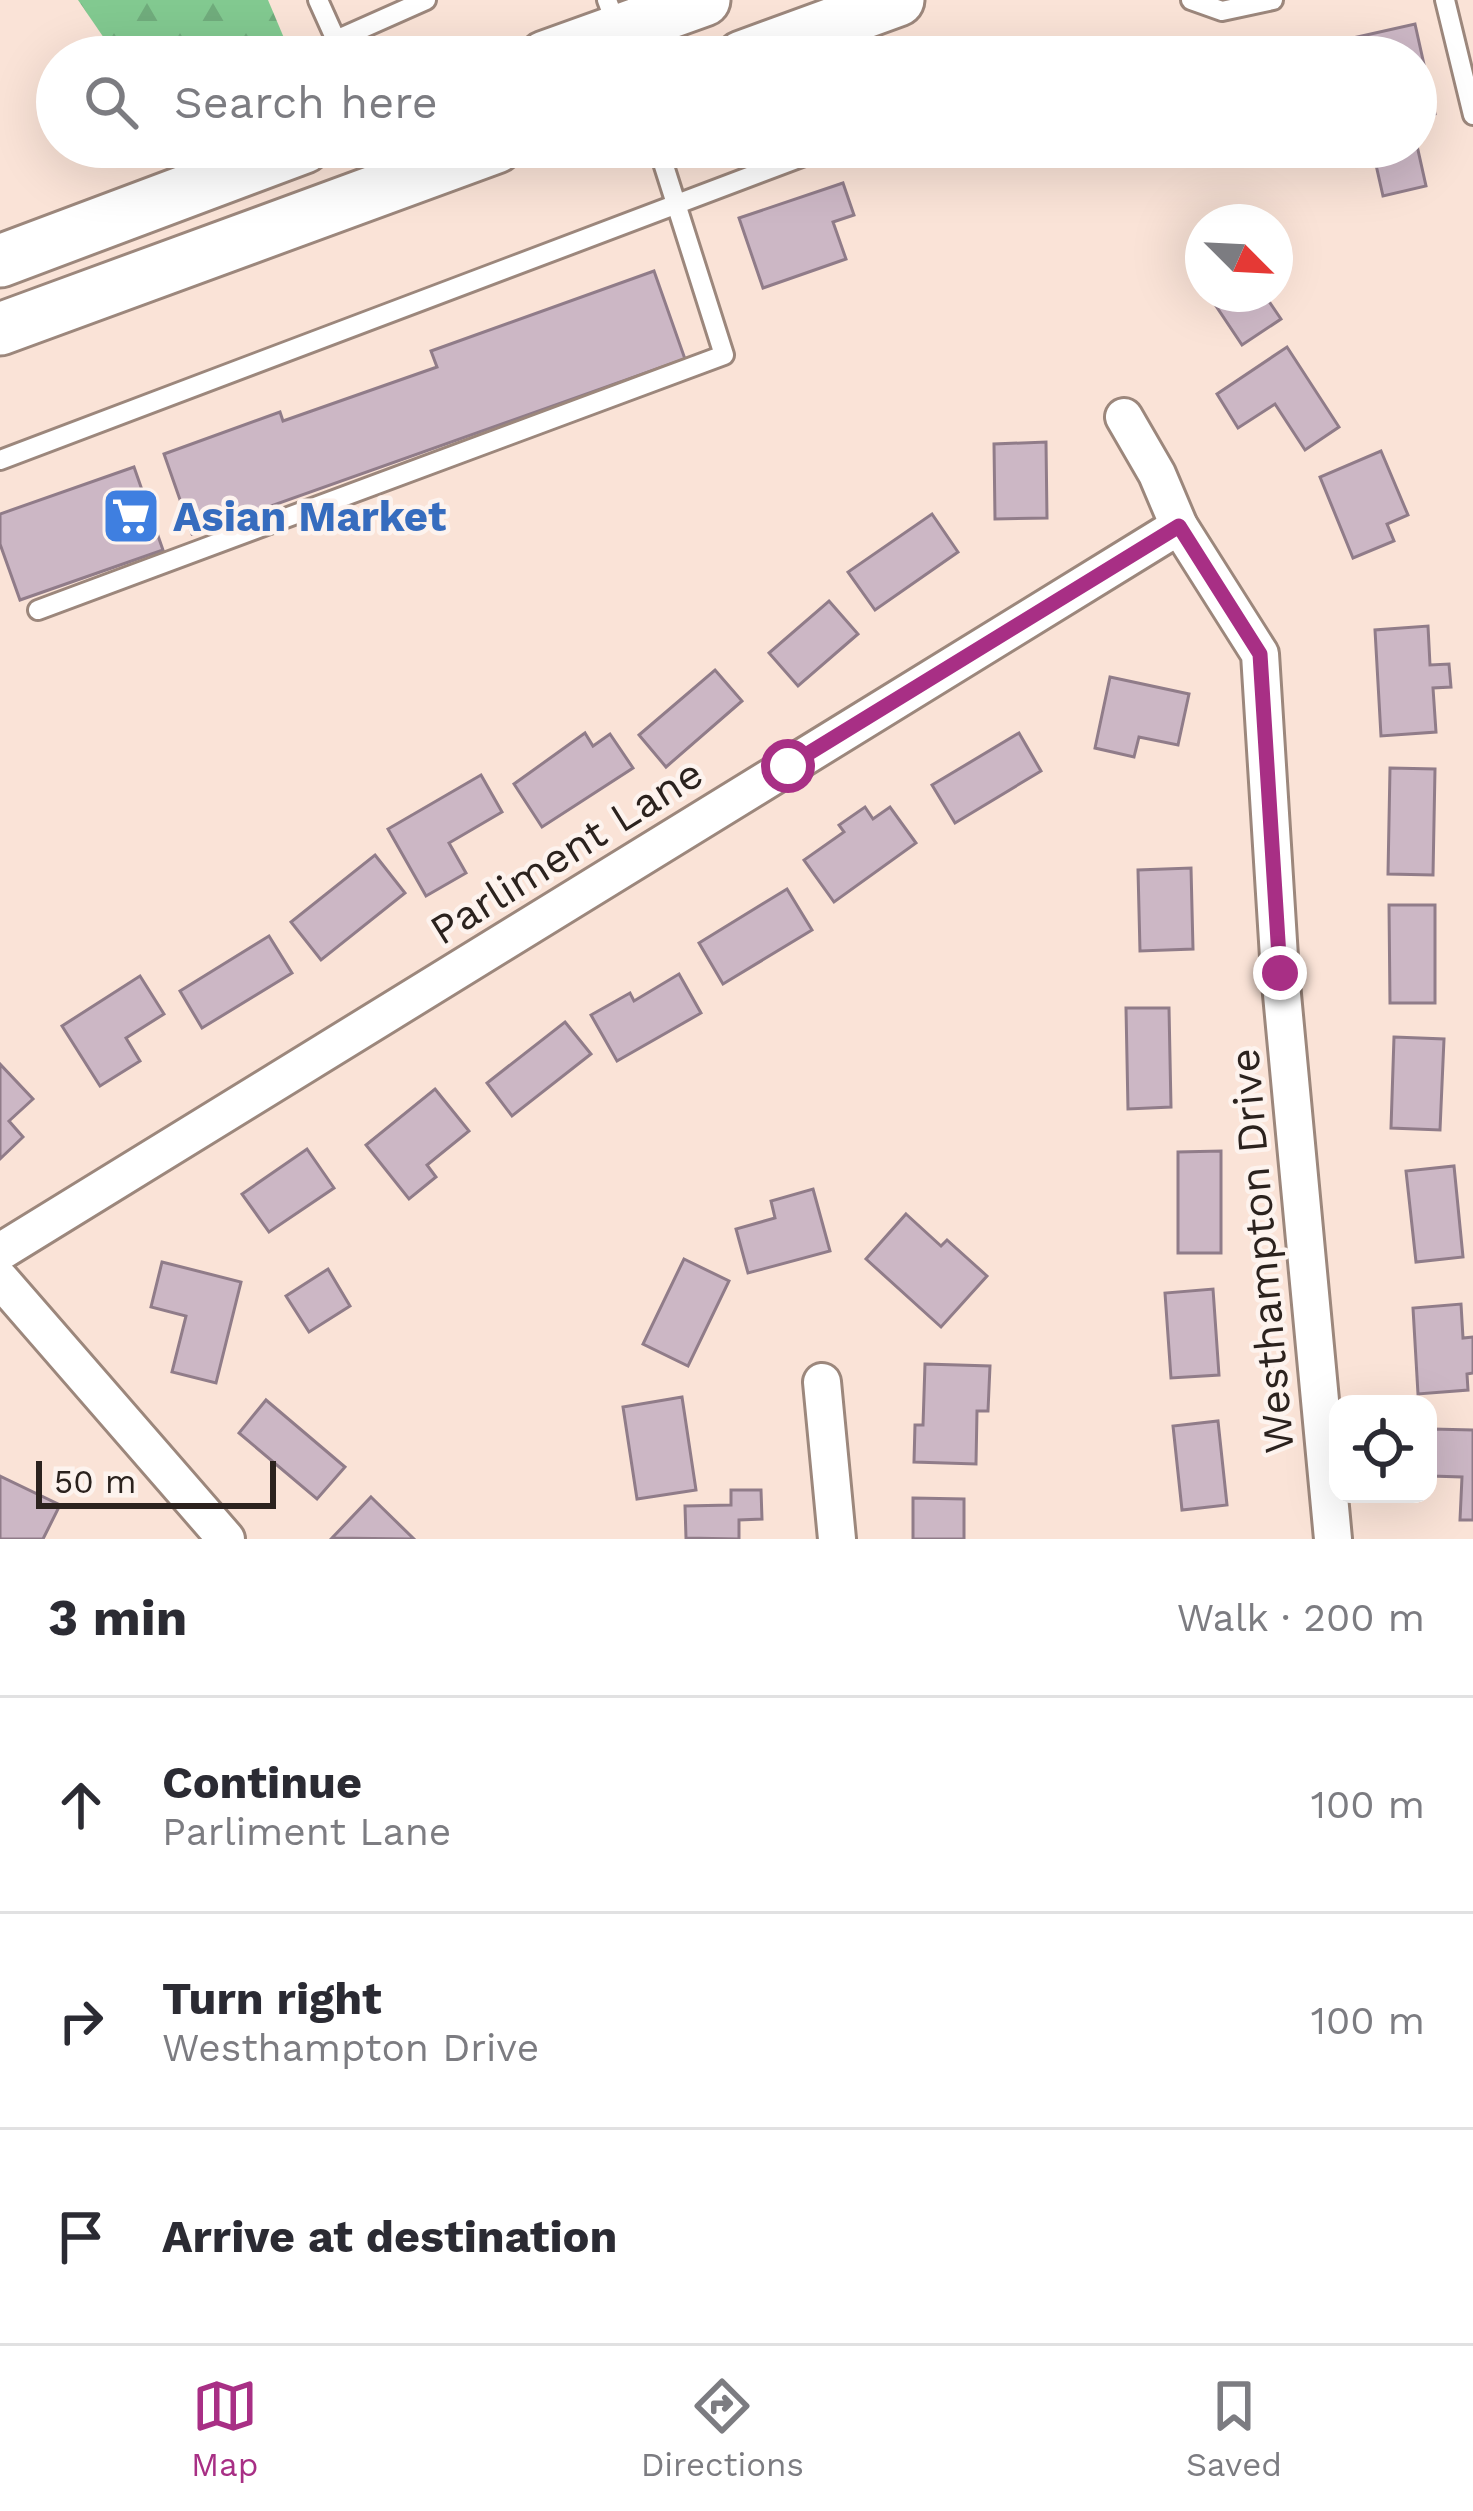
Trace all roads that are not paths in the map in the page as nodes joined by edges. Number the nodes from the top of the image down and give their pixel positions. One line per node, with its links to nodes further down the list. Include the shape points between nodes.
1 (318, 0): 9 (lane)
2 (426, 0): 10 (lane)
3 (704, 0): 8 (main road)
4 (898, 0): 11 (main road)
5 (1191, 0): 6 (lane, via 1222,11)
6 (1273, 0)
7 (1445, 0): 12 (lane)
8 (618, 29)
9 (334, 36)
10 (345, 36)
11 (799, 36)
12 (1473, 115)
13 (248, 168): 18 (main road)
14 (438, 168): 19 (main road)
15 (665, 168): 17 (lane)
16 (773, 168): 17 (lane)
17 (678, 204): 21 (lane); 23 (lane, via 724,355)
18 (0, 261)
19 (0, 328)
20 (1124, 417): 22 (street, Westhampton Drive)
21 (0, 460)
22 (1179, 526): 24 (street, Parliment Lane); 29 (street, Westhampton Drive, via 1260,654 1280,973)
23 (38, 610)
24 (0, 1252)
25 (0, 1279): 27 (street)
26 (822, 1382): 28 (street)
27 (226, 1539)
28 (837, 1539)
29 (1333, 1539)

